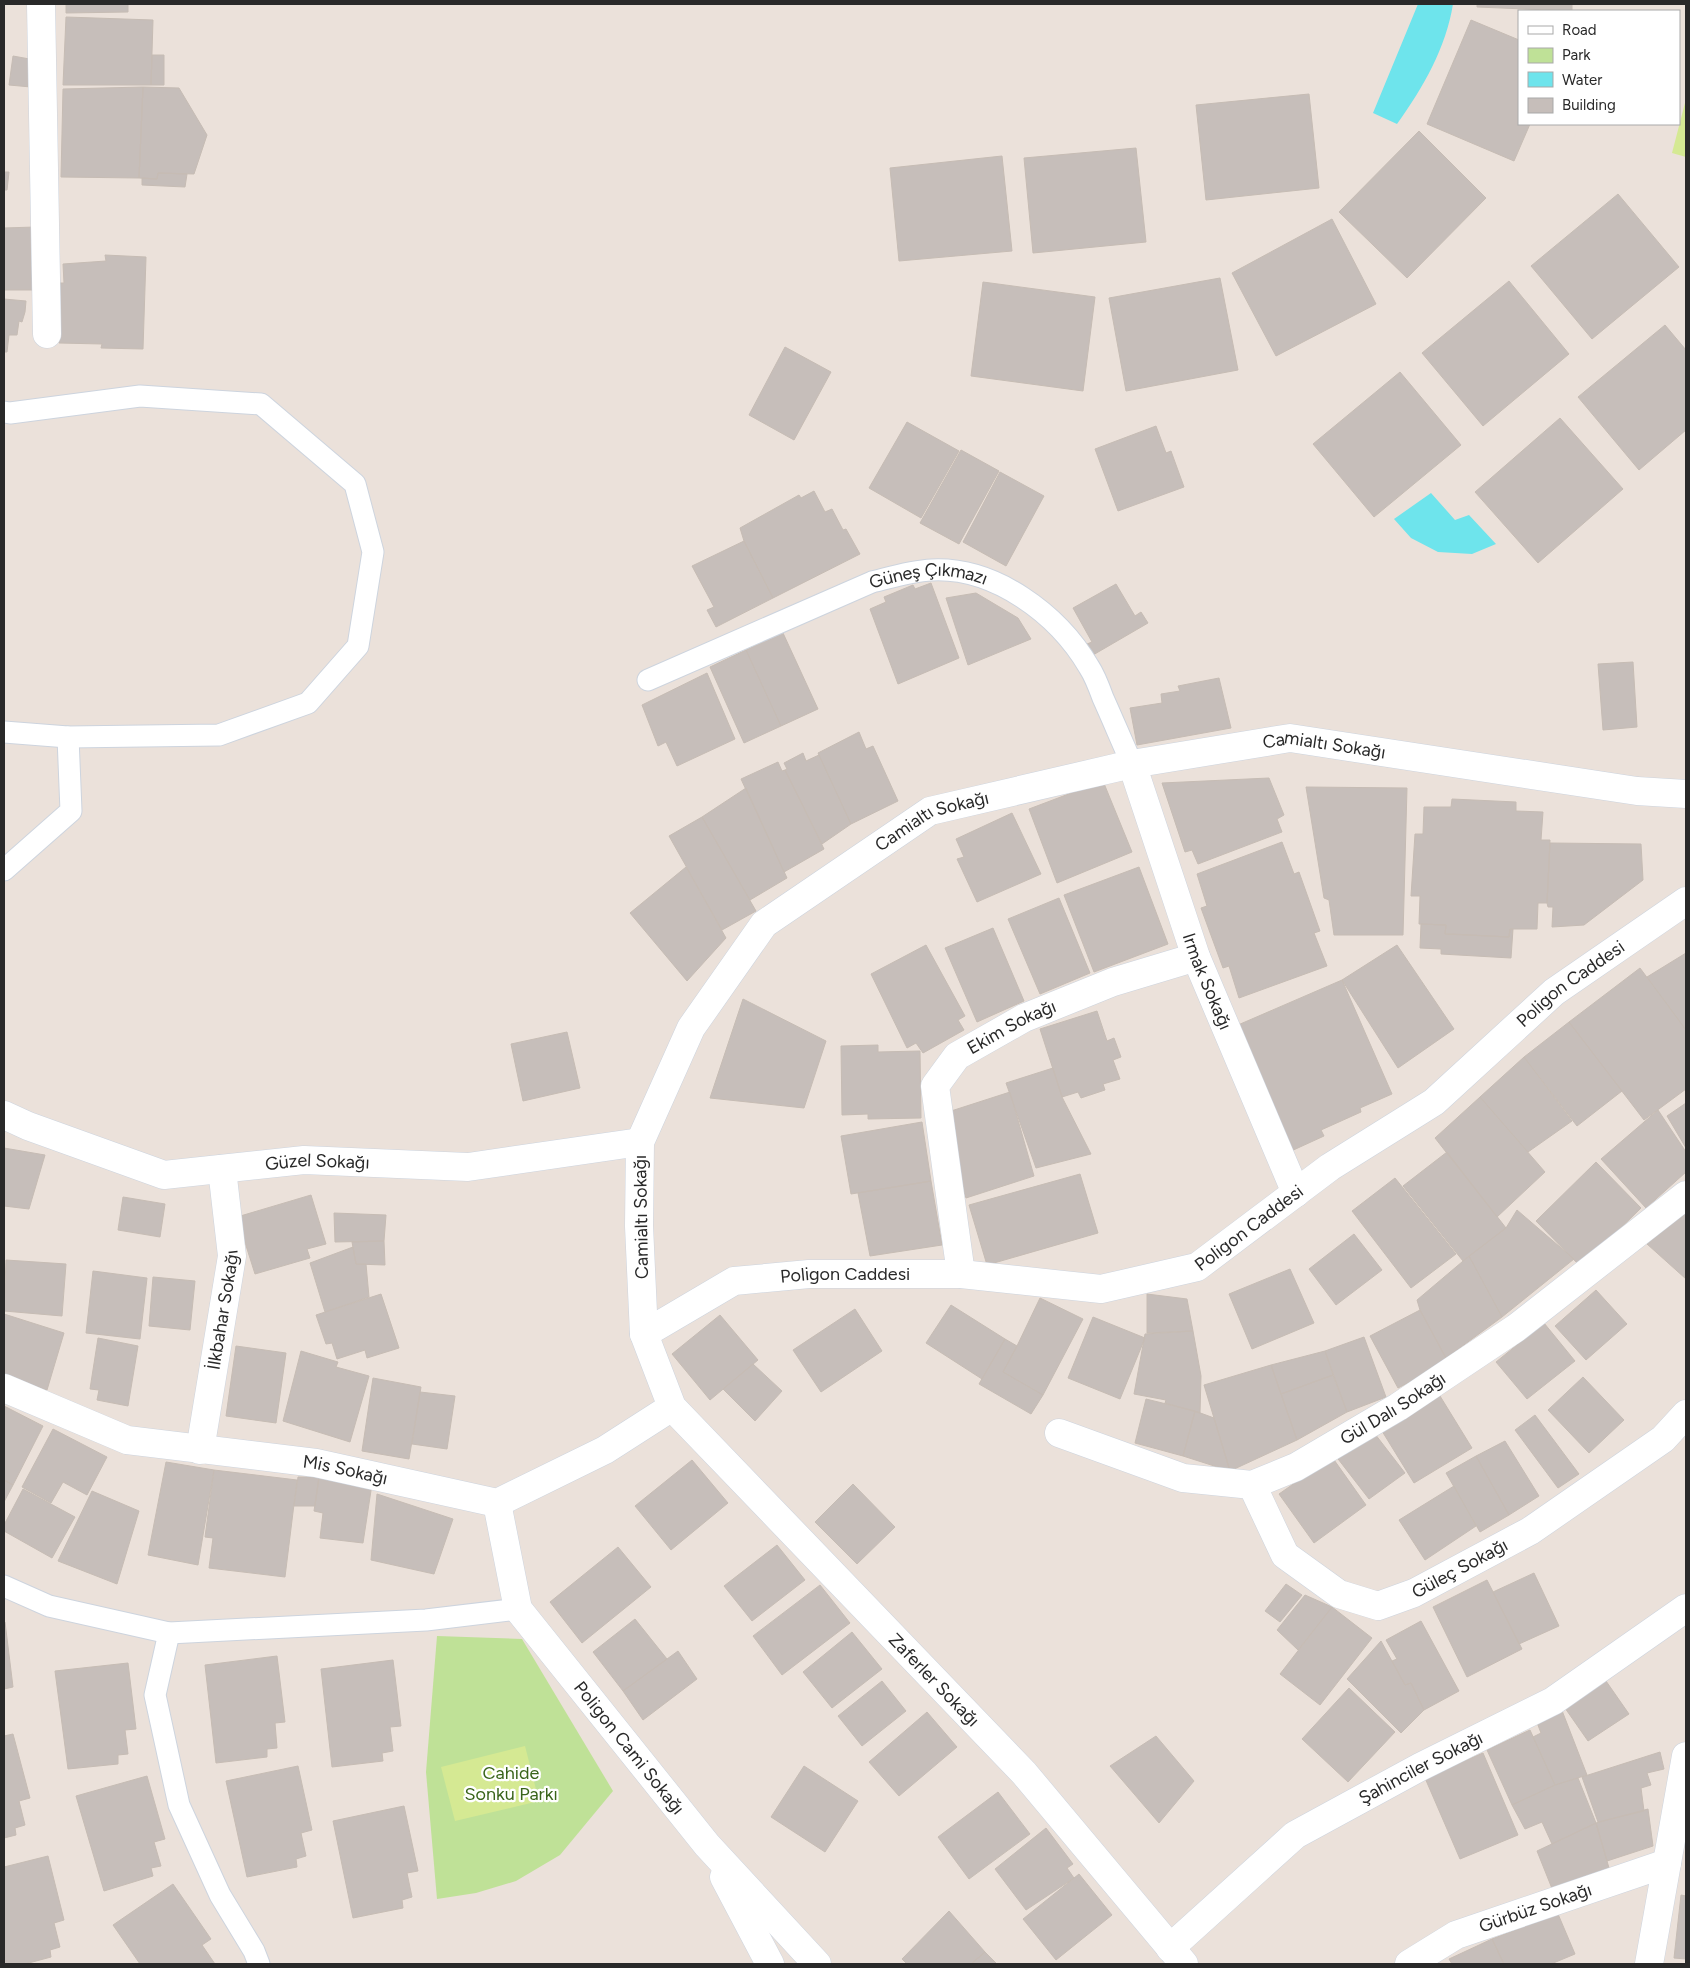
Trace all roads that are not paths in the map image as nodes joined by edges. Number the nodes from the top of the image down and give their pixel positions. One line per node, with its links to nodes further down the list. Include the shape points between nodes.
1 (41, 4): 2 (street)
2 (47, 334)
3 (4, 412): 6 (lane, via 140,396 261,404 355,484 372,552 358,646 308,703 219,736)
4 (648, 680): 7 (lane, Güneş Çıkmazı, via 872,582 909,572 960,572 993,582 1032,603 1075,644 1090,668)
5 (4, 732): 6 (lane)
6 (68, 737): 11 (lane, via 72,811)
7 (1132, 764): 9 (street, Camialtı Sokağı, via 1290,738); 13 (street, Irmak Sokağı); 15 (street, Camialtı Sokağı, via 930,811 764,924 691,1028)
8 (1686, 773): 9 (street)
9 (1637, 791): 10 (street, Camialtı Sokağı)
10 (1686, 794)
11 (4, 870)
12 (1686, 900): 17 (street, Poligon Caddesi, via 1554,992 1434,1102)
13 (1196, 957): 17 (street, Irmak Sokağı); 19 (street, Ekim Sokağı, via 1113,982 1024,1018 957,1056 935,1086)
14 (4, 1115): 16 (street, Güzel Sokağı, via 164,1175)
15 (640, 1142): 16 (street, Güzel Sokağı, via 468,1167 304,1160); 20 (street, Camialtı Sokağı, via 639,1226)
16 (222, 1169): 25 (street, İlkbahar Sokağı, via 232,1256)
17 (1296, 1192): 19 (street, Poligon Caddesi, via 1197,1267 1101,1289)
18 (1686, 1195): 26 (street, Gül Dalı Sokağı, via 1516,1328 1398,1407 1296,1467)
19 (962, 1274): 20 (street, Poligon Caddesi, via 809,1274 734,1281)
20 (644, 1334): 22 (street, Camialtı Sokağı)
21 (4, 1388): 25 (street, Mis Sokağı, via 127,1440)
22 (672, 1407): 27 (street, via 605,1450); 35 (street, Zaferler Sokağı, via 1024,1773)
23 (1686, 1414): 26 (street, Güleç Sokağı, via 1663,1439 1530,1531 1414,1593 1378,1606 1339,1594 1285,1555)
24 (1059, 1434): 26 (street, Gül Dalı Sokağı, via 1183,1478)
25 (200, 1450): 27 (street, Mis Sokağı, via 316,1464)
26 (1252, 1485)
27 (497, 1503): 30 (street, Poligon Cami Sokağı)
28 (4, 1586): 31 (lane, via 49,1606)
29 (1686, 1608): 35 (street, Şahinciler Sokağı, via 1553,1701 1420,1767 1296,1835)
30 (518, 1609): 31 (lane, via 426,1620); 33 (street, Poligon Cami Sokağı)
31 (169, 1633): 36 (lane, via 155,1695 179,1805 220,1895)
32 (1686, 1756): 34 (street)
33 (707, 1845): 37 (street); 38 (street, Poligon Cami Sokağı)
34 (1667, 1864): 39 (street, Gürbüz Sokağı, via 1456,1935); 40 (street)
35 (1177, 1956)
36 (259, 1964)
37 (770, 1964)
38 (817, 1964)
39 (1410, 1964)
40 (1649, 1964)

